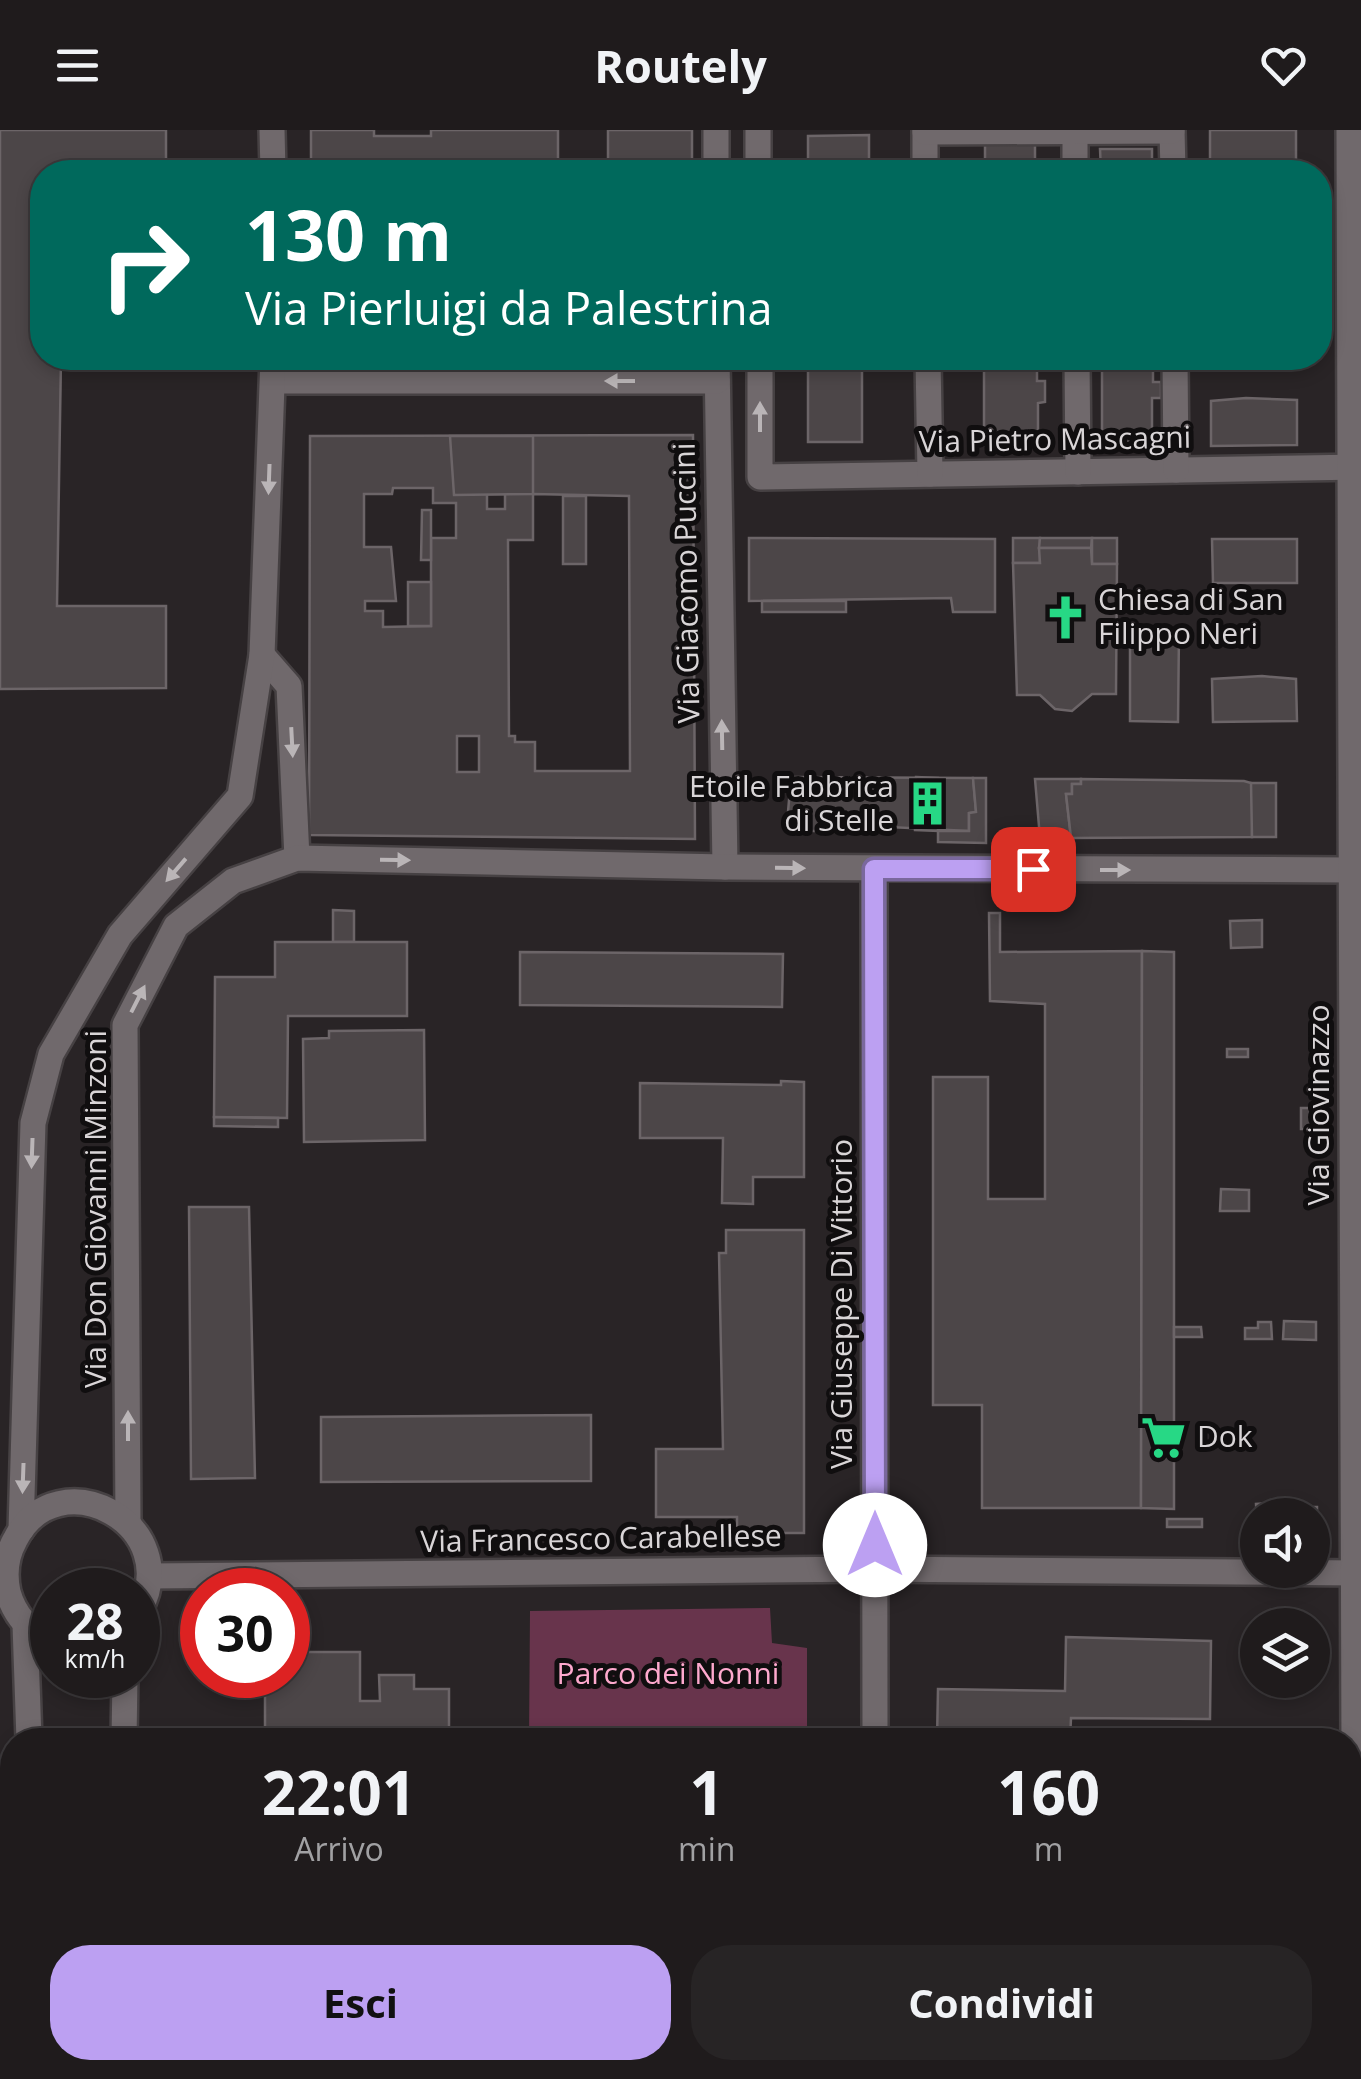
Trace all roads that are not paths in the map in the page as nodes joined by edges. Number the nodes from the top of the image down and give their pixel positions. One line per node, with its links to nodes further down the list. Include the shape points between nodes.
1 (272, 130): 8 (street)
2 (716, 130): 9 (street)
3 (758, 130): 10 (street)
4 (1172, 130): 7 (street); 13 (street)
5 (1349, 130): 20 (street, Via Giovinazzo)
6 (925, 131): 7 (street); 11 (street)
7 (1075, 131): 12 (street)
8 (273, 160)
9 (716, 160)
10 (758, 160)
11 (925, 160)
12 (1075, 160)
13 (1173, 160)
14 (273, 370): 24 (street, one-way to 24)
15 (717, 370): 27 (street, Via Giacomo Puccini, one-way to 15)
16 (760, 370): 23 (street, Via Pietro Mascagni, one-way to 16, via 760,477)
17 (928, 370): 23 (street)
18 (1077, 370): 22 (street)
19 (1175, 370): 21 (street)
20 (1356, 467): 21 (street, Via Pietro Mascagni); 25 (street, Via Giovinazzo)
21 (1176, 470): 22 (street, Via Pietro Mascagni)
22 (1078, 472): 23 (street, Via Pietro Mascagni)
23 (930, 474)
24 (262, 654): 26 (street, one-way to 26, via 289,686); 33 (street, Via Don Giovanni Minzoni, one-way to 33, via 240,796 120,935 51,1054 33,1123)
25 (1356, 742): 29 (street, Via Giovinazzo)
26 (297, 858): 27 (street, one-way to 27); 32 (street, Via Don Giovanni Minzoni, one-way to 26, via 125,1025 176,926 233,881)
27 (725, 867): 28 (street, one-way to 28)
28 (874, 869): 29 (street, one-way to 29); 35 (street, Via Giuseppe Di Vittorio)
29 (1351, 870): 30 (street, Via Giovinazzo)
30 (1356, 1061): 31 (street, Via Giovinazzo)
31 (1357, 1298): 36 (street, Via Giovinazzo)
32 (128, 1524): 33 (street, via 98,1504 74,1502 52,1506); 34 (street)
33 (21, 1530): 38 (street, Via Don Giovanni Minzoni)
34 (149, 1568)
35 (875, 1569): 36 (street, Via Francesco Carabellese); 37 (street, Via Francesco Carabellese); 44 (street, Via Giuseppe Di Vittorio)
36 (1357, 1572): 45 (street, Via Giovinazzo)
37 (160, 1576)
38 (3, 1580): 39 (street)
39 (25, 1624): 40 (street); 42 (street)
40 (30, 1627)
41 (125, 1698): 43 (street)
42 (29, 1728)
43 (124, 1728)
44 (874, 1728)
45 (1356, 1728)

